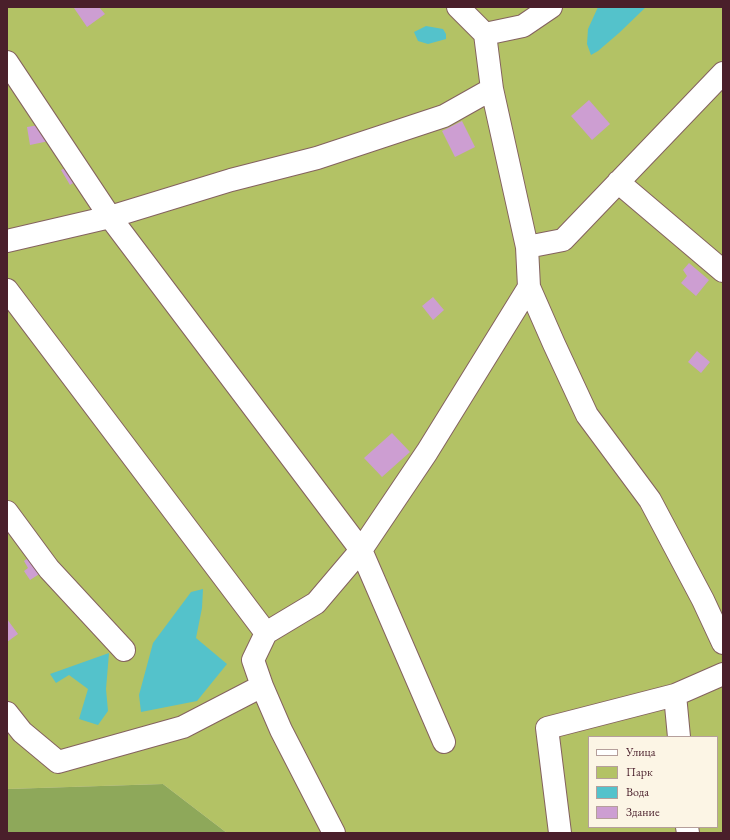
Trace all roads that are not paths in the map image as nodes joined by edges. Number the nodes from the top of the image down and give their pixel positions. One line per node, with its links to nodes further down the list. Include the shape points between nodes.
1 (458, 7): 3 (lane)
2 (551, 7): 3 (lane, via 523,26)
3 (485, 34): 6 (lane)
4 (7, 62): 8 (lane)
5 (723, 73): 7 (lane)
6 (492, 89): 8 (lane, via 444,116 317,158 231,180); 10 (lane)
7 (618, 182): 10 (lane, via 563,240); 11 (lane)
8 (110, 216): 9 (lane); 15 (lane)
9 (7, 241)
10 (527, 246): 12 (lane)
11 (723, 272)
12 (529, 287): 15 (lane, via 427,452); 17 (lane, via 587,415 650,500)
13 (7, 290): 16 (lane)
14 (7, 512): 18 (lane, via 49,569)
15 (361, 550): 16 (lane, via 316,603); 24 (lane)
16 (266, 633): 20 (lane, via 253,660)
17 (723, 643)
18 (124, 650)
19 (723, 674): 21 (lane)
20 (262, 686): 22 (lane, via 183,727 58,762 22,732); 25 (lane, via 281,730)
21 (675, 695): 23 (lane); 26 (lane, via 547,728)
22 (7, 713)
23 (679, 736)
24 (444, 742)
25 (334, 833)
26 (559, 833)

